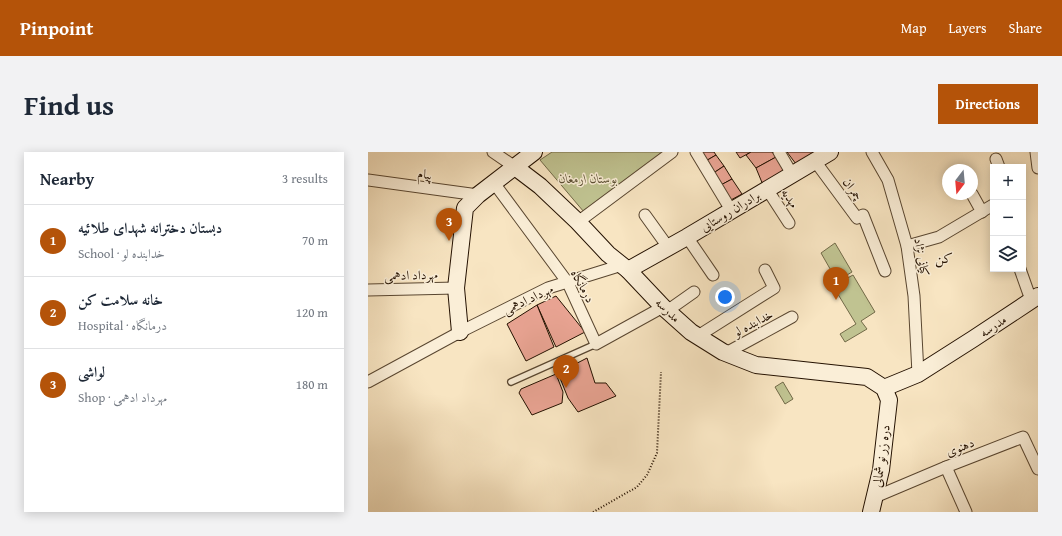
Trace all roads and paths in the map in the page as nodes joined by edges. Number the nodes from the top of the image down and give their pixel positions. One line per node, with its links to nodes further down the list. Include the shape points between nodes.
1 (494, 152): 10 (street, مدرسه)
2 (534, 152): 10 (street)
3 (672, 152): 22 (street)
4 (696, 152): 19 (street)
5 (779, 152): 12 (street)
6 (830, 152): 9 (street, برادران روستایی)
7 (872, 152): 25 (street, کیانی نژاد, via 888,180)
8 (1036, 152): 11 (street)
9 (815, 161): 12 (street, برادران روستایی); 29 (street, چمران, via 857,218 863,215)
10 (515, 167): 14 (street); 22 (street, مدرسه, via 540,186)
11 (1038, 168)
12 (792, 174): 15 (street, برادران روستایی)
13 (368, 180): 16 (street, پیام)
14 (494, 183): 16 (street); 32 (street, درمانگاه)
15 (767, 189): 19 (street, برادران روستایی); 23 (street, مهدیه)
16 (478, 195): 33 (street, via 465,208)
17 (975, 200): 20 (street)
18 (990, 207): 20 (street)
19 (731, 210): 24 (street, برادران روستایی)
20 (982, 212): 25 (street, via 939,237)
21 (645, 215): 26 (street)
22 (578, 222): 27 (street, مدرسه)
23 (789, 223)
24 (688, 237): 26 (street, برادران روستایی); 31 (street)
25 (907, 246): 44 (street, کیانی نژاد, via 914,296)
26 (668, 248): 27 (street, برادران روستایی)
27 (625, 268): 32 (street, مهرداد ادهمی); 37 (street, مدرسه)
28 (765, 270): 40 (street, via 774,288)
29 (885, 271)
30 (1021, 272): 36 (street)
31 (713, 275)
32 (568, 283): 39 (street, مهرداد ادهمی, via 548,288); 41 (street, درمانگاه)
33 (456, 288): 34 (street, مهرداد ادهمى); 39 (street)
34 (368, 290)
35 (694, 292): 37 (street)
36 (1034, 298): 44 (street, مدرسه)
37 (665, 309): 40 (street, مدرسه); 41 (street)
38 (792, 318): 42 (street, خدابنده لو)
39 (460, 332): 45 (street, مهرداد ادهمی)
40 (698, 336): 42 (street, مدرسه)
41 (596, 344): 46 (lane)
42 (726, 353): 47 (street, مدرسه, via 756,366 867,377)
43 (661, 372): 51 (path, via 657,453 647,475 637,487)
44 (918, 374): 47 (street, مدرسه)
45 (368, 382)
46 (511, 382)
47 (886, 394): 50 (street, دره زر نو شمالی, via 881,470)
48 (946, 467): 49 (street, دهنوی, via 1023,437); 50 (street, دهنوی); 52 (street)
49 (1038, 469)
50 (873, 505)
51 (593, 512)
52 (966, 512)

